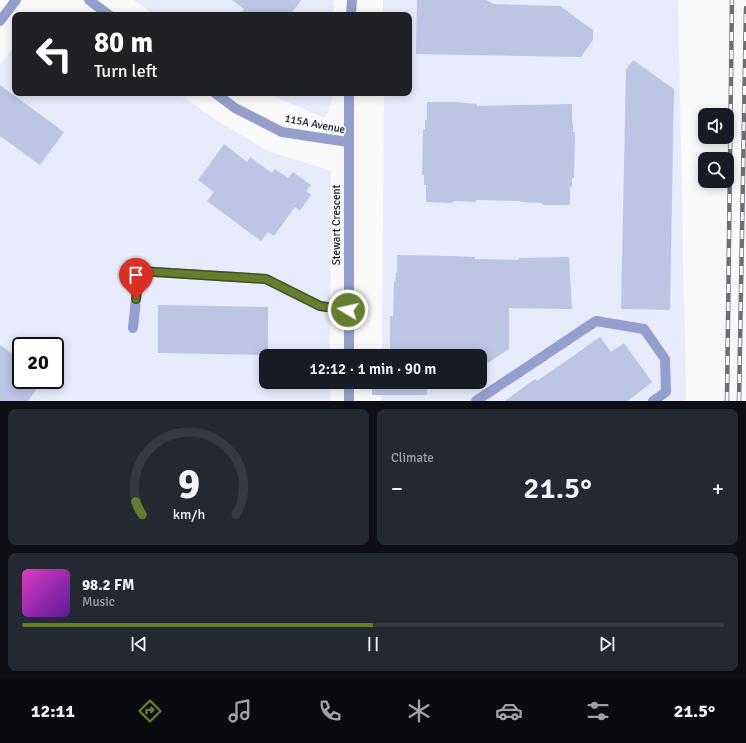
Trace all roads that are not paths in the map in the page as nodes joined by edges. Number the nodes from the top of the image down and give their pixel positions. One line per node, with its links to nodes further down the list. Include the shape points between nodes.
1 (16, 0): 6 (street)
2 (89, 0): 4 (street)
3 (352, 0): 5 (street)
4 (105, 12)
5 (351, 12)
6 (0, 22)
7 (219, 96): 9 (street, 115A Avenue, via 236,108 282,132)
8 (349, 96): 9 (street, Stewart Crescent)
9 (348, 142): 10 (street, Stewart Crescent)
10 (348, 310): 11 (street, via 320,306 266,279 139,271); 12 (street, Stewart Crescent)
11 (133, 328)
12 (349, 349)
13 (349, 389): 14 (street)
14 (349, 401)
15 (476, 401): 16 (street, via 596,321 644,329 665,359 666,392)
16 (653, 401)

